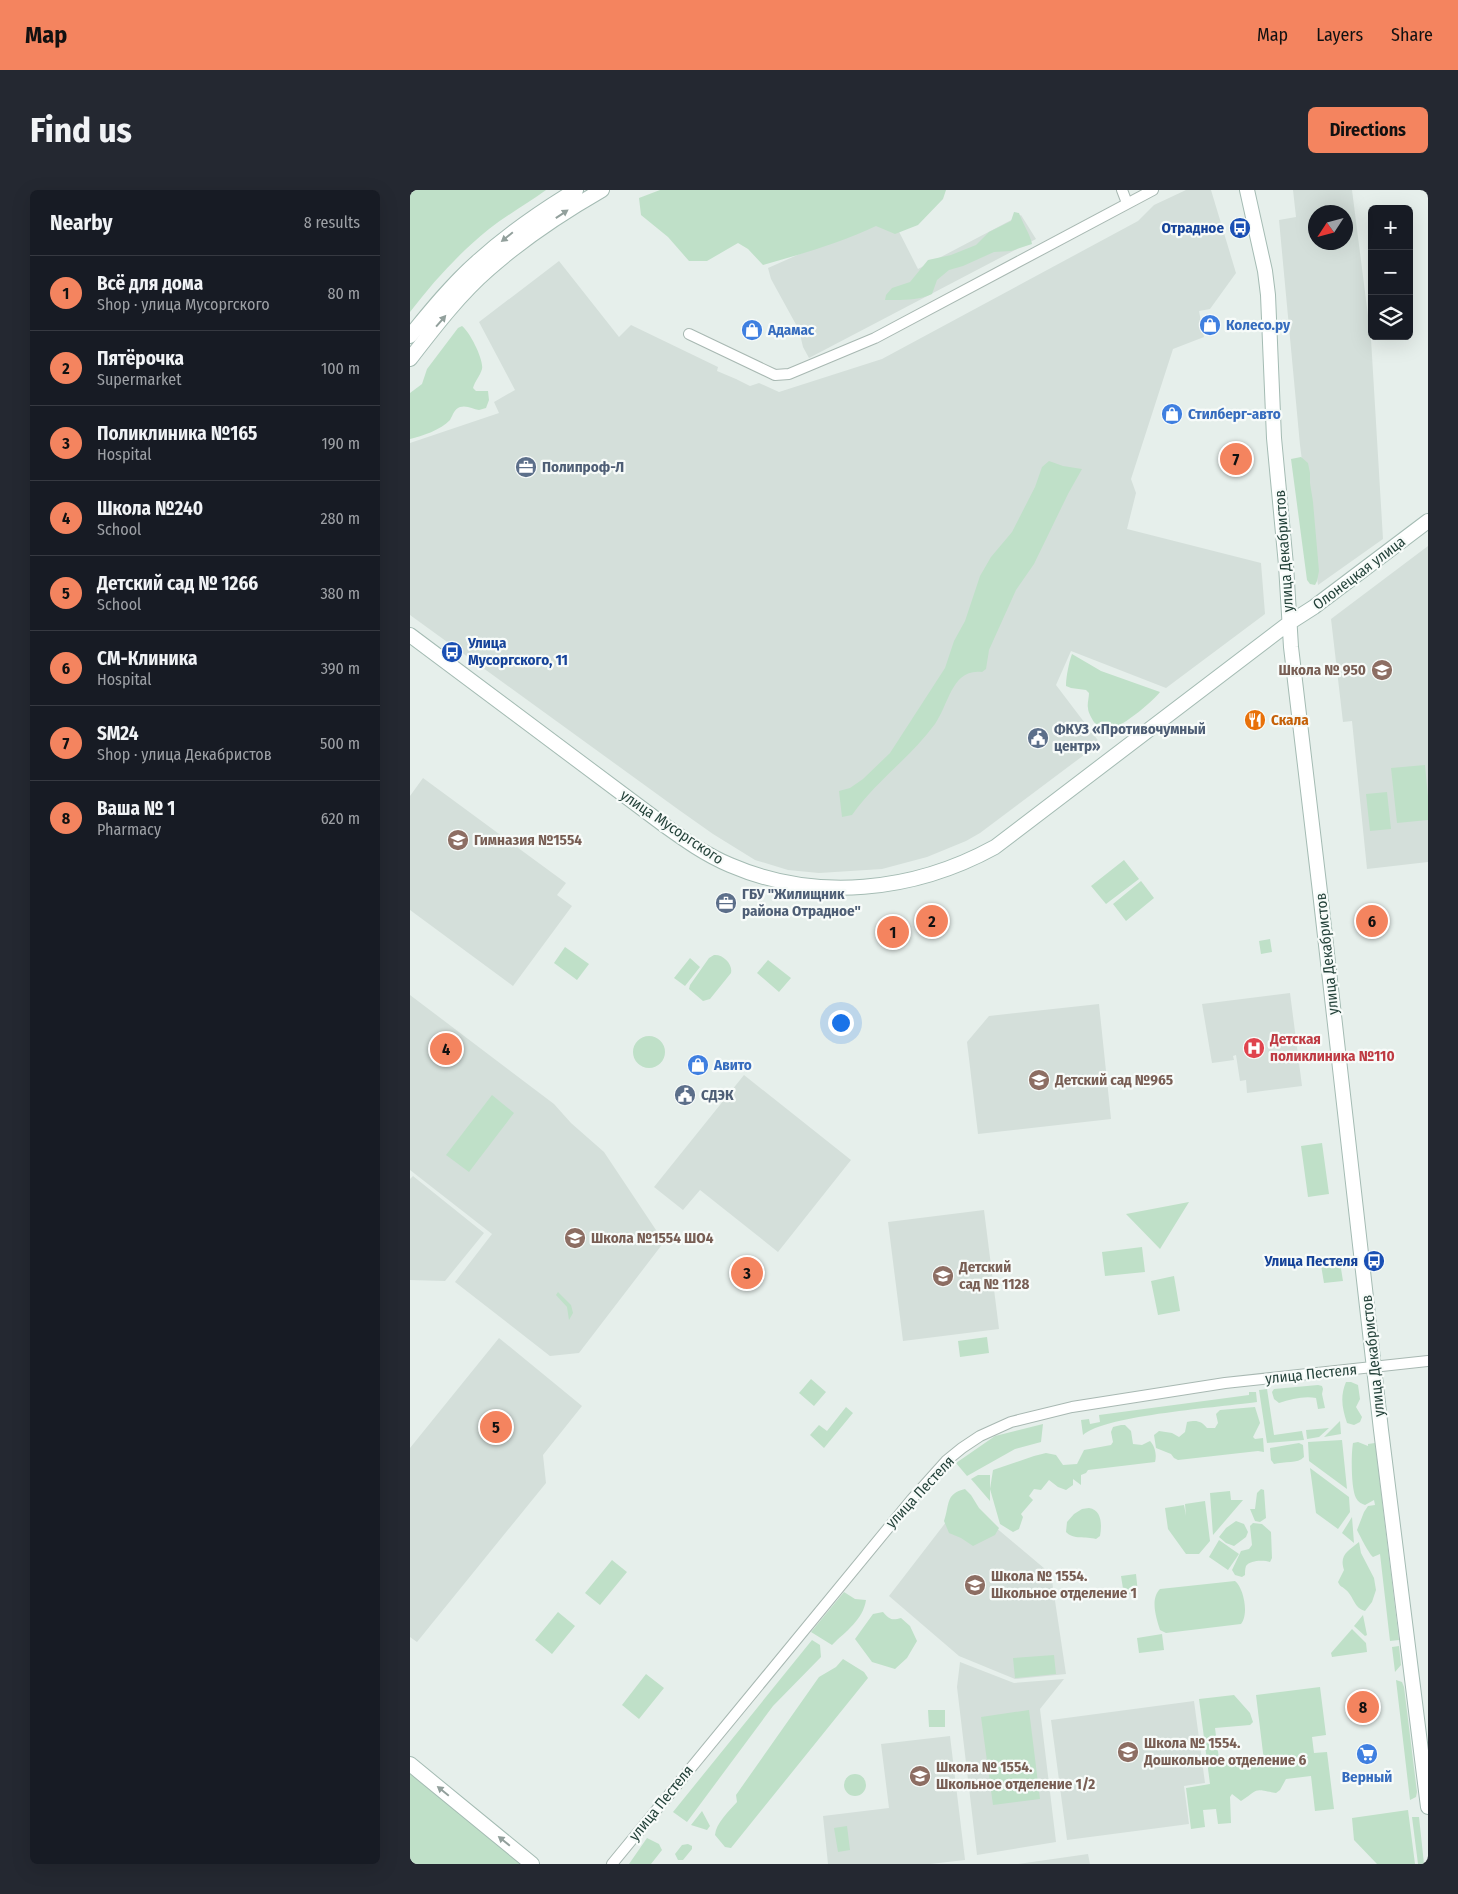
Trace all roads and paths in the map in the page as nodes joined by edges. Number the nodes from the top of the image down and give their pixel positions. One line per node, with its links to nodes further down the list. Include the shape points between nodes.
1 (576, 190): 8 (main road, one-way to 8, via 516,230 475,263)
2 (602, 190): 9 (main road, one-way to 2, via 487,270 567,210)
3 (1122, 190): 6 (street)
4 (1153, 190): 6 (street)
5 (1247, 190): 11 (main road, улица Декабристов, via 1268,296 1274,438)
6 (1127, 203): 7 (street, via 875,338 789,374 775,375)
7 (689, 334)
8 (410, 336)
9 (410, 358)
10 (1428, 521): 11 (main road, Олонецкая улица)
11 (1289, 624): 12 (main road, улица Мусоргского, via 995,847 975,858 917,879 849,888 821,888 764,878 703,852); 14 (main road, улица Декабристов)
12 (410, 635)
13 (1428, 1361): 14 (street, улица Пестеля)
14 (1374, 1368): 16 (main road, улица Декабристов); 18 (street, улица Пестеля, via 1257,1379 1088,1404 1011,1422 980,1436 946,1461 906,1506)
15 (410, 1764): 17 (main road, one-way to 15)
16 (1428, 1807)
17 (532, 1864)
18 (612, 1864)

